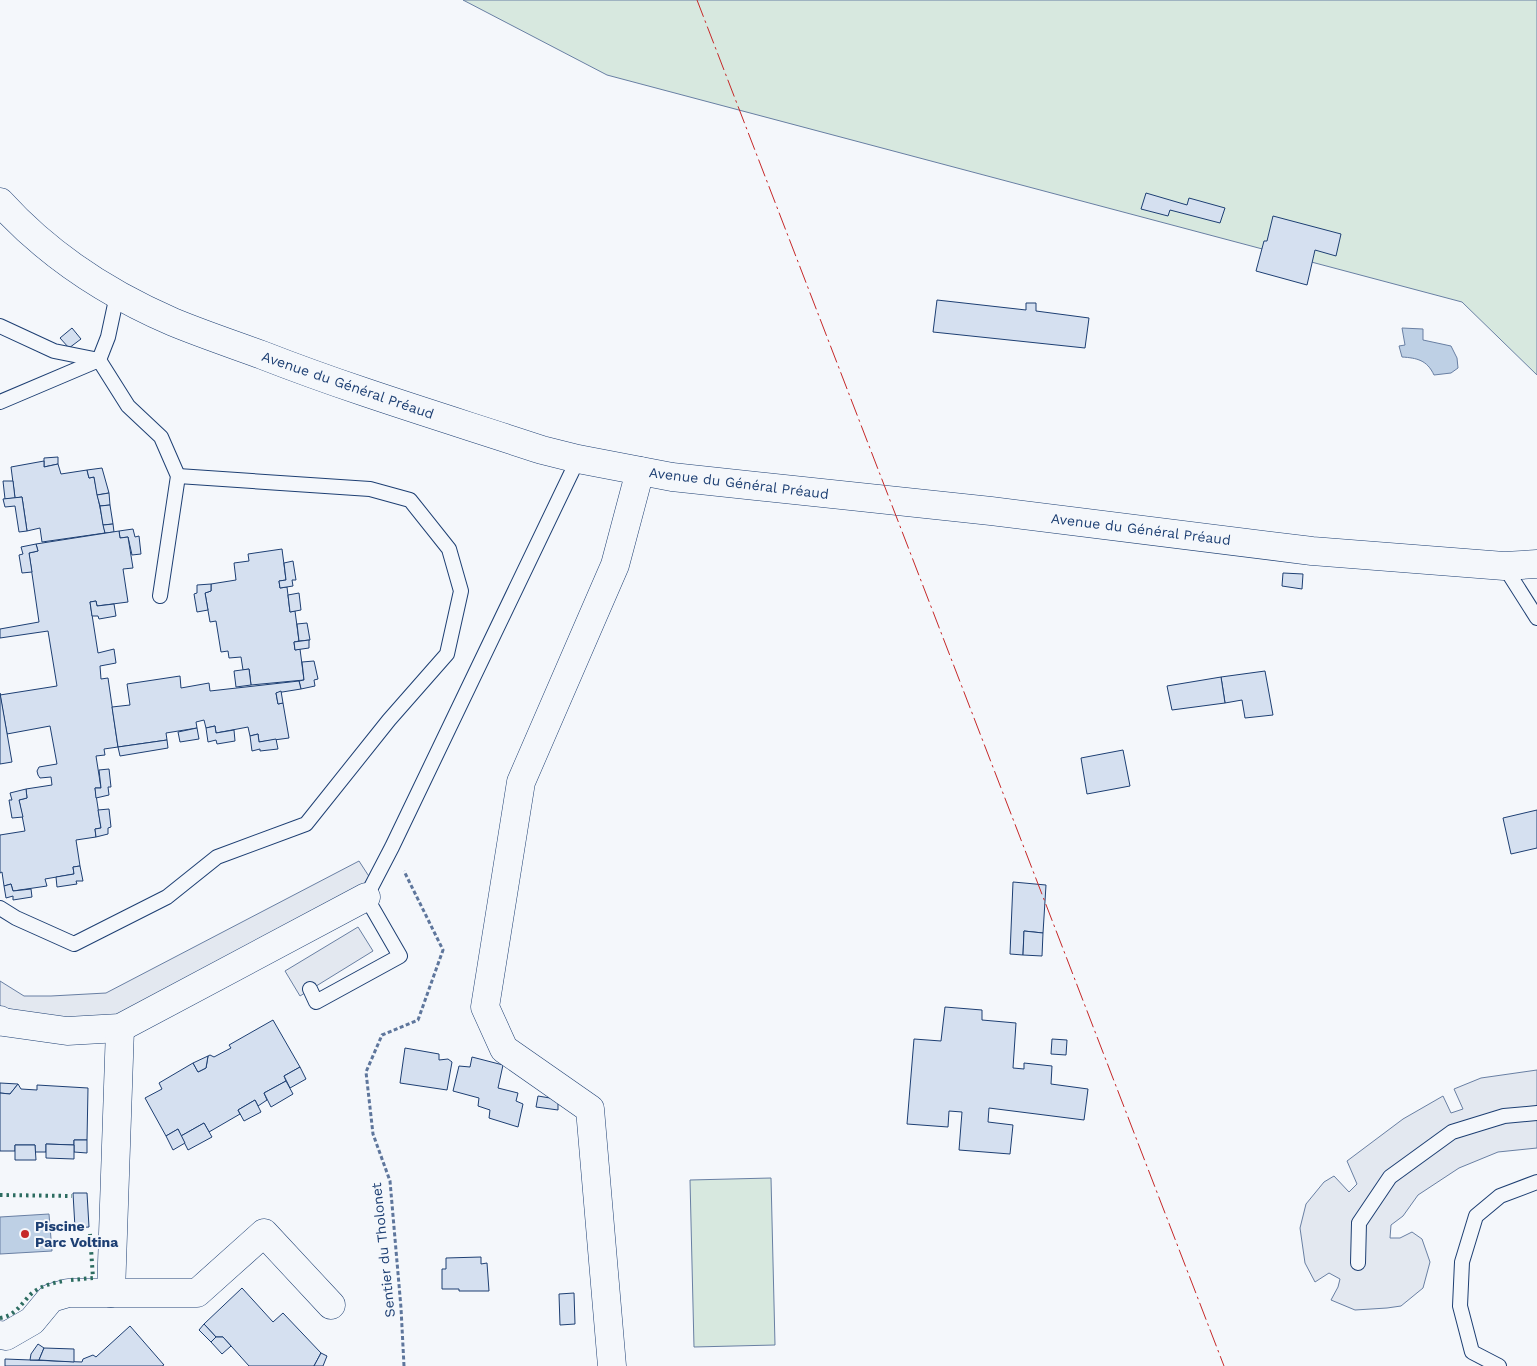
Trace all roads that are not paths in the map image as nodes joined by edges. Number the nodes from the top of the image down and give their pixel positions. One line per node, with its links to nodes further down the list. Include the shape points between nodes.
1 (0, 202): 2 (street, Avenue du Général Préaud, via 64,261)
2 (117, 294): 4 (lane, via 108,337); 6 (street, Avenue du Général Préaud, via 173,322 293,367)
3 (0, 326): 4 (lane, via 54,351)
4 (99, 360): 5 (lane); 8 (lane, via 128,406 160,437)
5 (0, 402)
6 (578, 459): 7 (street, Avenue du Général Préaud); 13 (lane)
7 (640, 471): 10 (street, Avenue du Général Préaud, via 1312,551); 24 (street, via 615,565 521,782 485,1007 504,1049 590,1109)
8 (178, 476): 11 (lane); 14 (lane, via 370,489 410,500 449,549 461,591 447,654 389,720 306,824 216,857 167,897 74,944)
9 (1537, 564): 10 (street, Avenue du Général Préaud)
10 (1504, 566): 12 (lane)
11 (160, 596)
12 (1537, 618)
13 (366, 897): 15 (lane, via 400,956 316,1002); 17 (street)
14 (0, 908)
15 (310, 989)
16 (0, 1020): 17 (street, via 67,1031)
17 (120, 1028): 21 (street)
18 (1537, 1113): 20 (lane, via 1504,1116 1452,1132 1390,1177 1359,1223)
19 (1537, 1182): 25 (lane, via 1500,1196 1476,1216 1462,1262 1460,1306 1472,1352)
20 (1358, 1263)
21 (111, 1294): 22 (street, via 197,1293 264,1233); 23 (street, via 68,1293 51,1298 32,1320 6,1336)
22 (331, 1305)
23 (0, 1335)
24 (612, 1366)
25 (1499, 1366)

